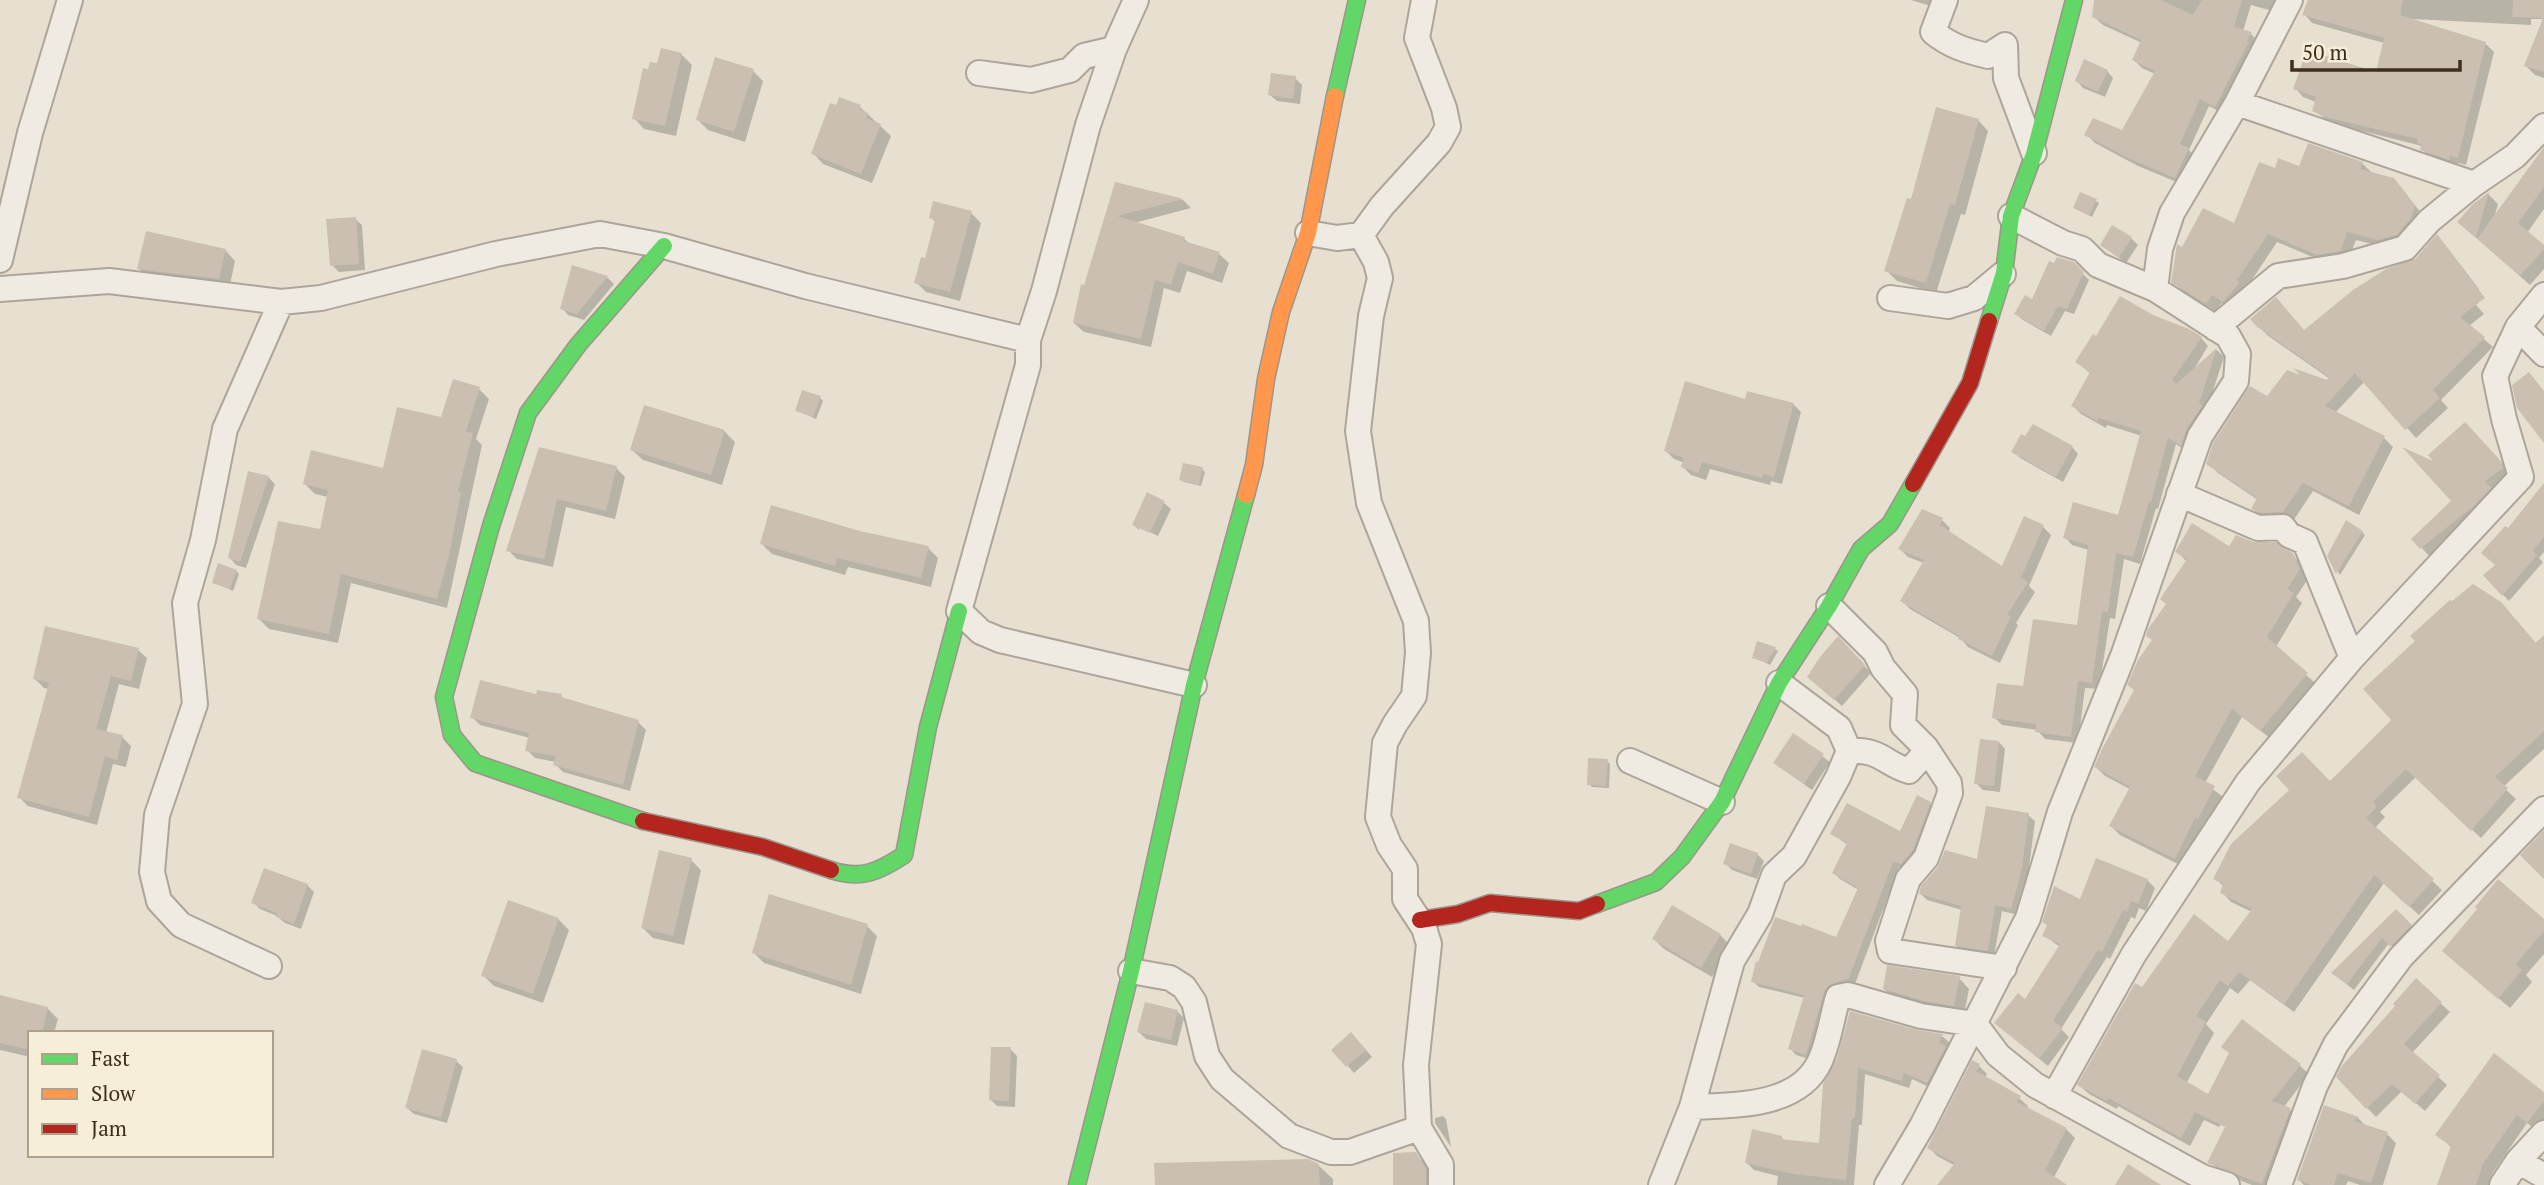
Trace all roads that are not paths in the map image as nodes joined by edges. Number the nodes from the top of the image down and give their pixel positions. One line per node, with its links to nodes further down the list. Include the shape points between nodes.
1 (70, 0): 18 (street, via 30,133)
2 (1136, 0): 8 (street)
3 (1357, 0): 15 (street)
4 (1424, 0): 16 (street, via 1417,38 1448,127)
5 (1945, 0): 12 (street, via 1933,32 1943,40 1988,56 2005,45 2006,78)
6 (2074, 0): 12 (street)
7 (2290, 0): 10 (street)
8 (1114, 49): 9 (street, via 1084,56 1070,70 1031,80); 27 (street)
9 (979, 73)
10 (2237, 103): 13 (street); 21 (street, via 2172,213 2160,249)
11 (2544, 126): 13 (street, via 2515,156)
12 (2034, 154): 14 (street)
13 (2474, 184): 26 (street, via 2429,220 2405,248 2343,266 2278,276)
14 (2011, 216): 19 (street); 21 (street, via 2082,249 2098,265)
15 (1308, 233): 16 (street, via 1337,238); 34 (street, via 1281,312 1254,465)
16 (1361, 234): 40 (street, via 1380,278 1358,431 1369,503 1416,621 1418,653 1414,696 1385,743 1378,817 1405,869 1405,899)
17 (664, 246): 24 (street, via 600,234 496,254 321,298); 27 (street); 31 (street, via 578,345 528,413 444,697 452,735 475,763 651,824 762,847 850,876 881,870 904,855 928,727)
18 (0, 260)
19 (2004, 273): 23 (street, via 1974,298 1948,306); 30 (street, via 1970,383 1890,524 1861,549)
20 (0, 289): 24 (street, via 109,282)
21 (2155, 289): 26 (street)
22 (2544, 295): 25 (street)
23 (1890, 298)
24 (281, 302): 41 (street, via 225,429 185,603 195,705 157,815 152,872 159,901 181,925)
25 (2518, 327): 28 (street); 32 (street, via 2496,376 2521,477)
26 (2215, 328): 29 (street, via 2228,336 2238,354 2236,381 2200,436)
27 (1028, 340): 31 (street, via 1028,366)
28 (2544, 354)
29 (2179, 494): 32 (street, via 2258,528 2283,527 2305,542); 42 (street, via 2123,656 2060,812 2028,918)
30 (1829, 606): 33 (street); 36 (street, via 1875,652 1905,694 1903,726)
31 (959, 611): 34 (street, via 981,632 1000,640)
32 (2352, 658): 45 (street, via 2248,782 2134,954)
33 (1779, 683): 35 (street, via 1839,728); 38 (street)
34 (1195, 685): 43 (street)
35 (1849, 751): 36 (street, via 1882,756 1909,771); 46 (street, via 1794,856 1774,875 1759,914 1732,961)
36 (1927, 751): 42 (street, via 1949,783 1949,800 1926,858 1908,879 1888,941 1890,951)
37 (1630, 761): 38 (street)
38 (1722, 802): 40 (street, via 1682,857 1656,882 1579,911 1490,903)
39 (2544, 809): 57 (street, via 2401,957 2336,1044 2315,1086)
40 (1420, 920): 47 (street, via 1429,944 1416,1065)
41 (269, 966)
42 (2004, 968): 44 (street)
43 (1131, 971): 47 (street, via 1170,978 1184,987 1194,1002 1207,1056 1222,1079 1289,1136 1331,1152 1350,1152); 52 (street)
44 (1975, 1024): 45 (street, via 1998,1055); 46 (street, via 1921,1016 1848,995 1838,997 1821,1059 1812,1074 1788,1092 1752,1104); 55 (street)
45 (2054, 1096): 51 (street)
46 (1692, 1107): 54 (street)
47 (1419, 1128): 53 (street, via 1441,1165)
48 (2544, 1133): 49 (street)
49 (2518, 1161): 50 (street); 58 (street)
50 (2544, 1176)
51 (2200, 1181): 56 (street)
52 (1077, 1185)
53 (1441, 1185)
54 (1661, 1185)
55 (1887, 1185)
56 (2227, 1185)
57 (2279, 1185)
58 (2502, 1185)

